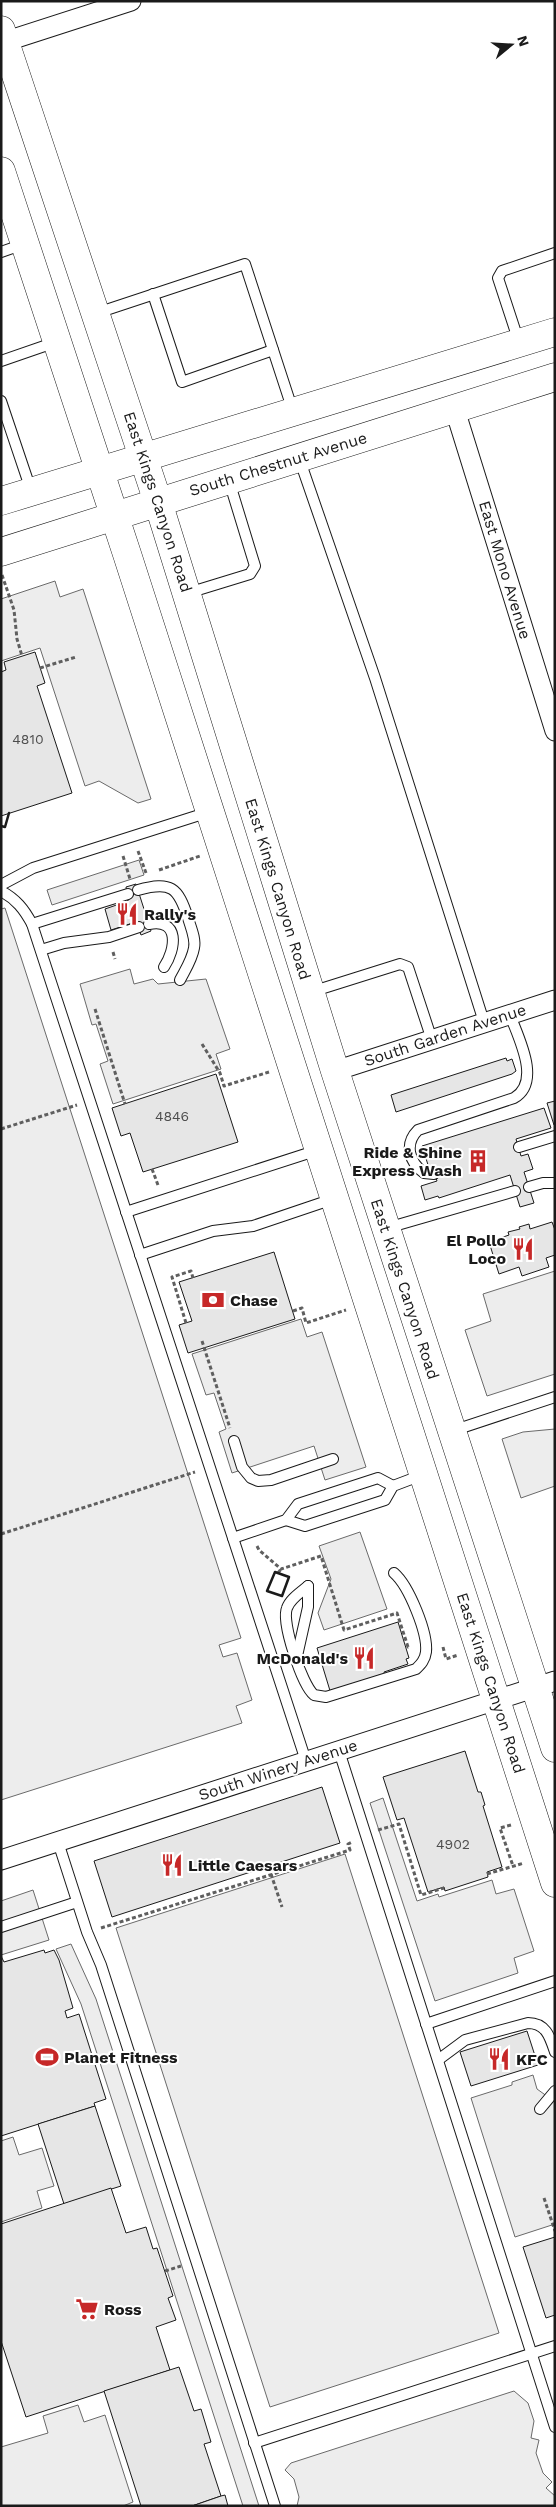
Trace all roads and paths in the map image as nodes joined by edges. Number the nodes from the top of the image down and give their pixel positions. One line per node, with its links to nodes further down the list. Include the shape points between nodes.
1 (131, 1): 2 (street)
2 (3, 38): 7 (main road, East Kings Canyon Road)
3 (1, 171): 4 (main road, East Kings Canyon Road)
4 (13, 248): 9 (main road, East Kings Canyon Road)
5 (555, 253): 10 (lane, via 502,270 498,278)
6 (153, 294): 7 (lane); 11 (lane, via 245,264); 11 (lane, via 182,382)
7 (96, 313): 17 (main road, East Kings Canyon Road)
8 (555, 332): 10 (main road)
9 (57, 342): 12 (lane); 19 (main road, East Kings Canyon Road)
10 (520, 343): 16 (main road)
11 (272, 350): 16 (lane)
12 (1, 361)
13 (555, 377): 15 (main road, South Chestnut Avenue)
14 (1, 401): 21 (lane)
15 (455, 410): 18 (main road, South Chestnut Avenue); 31 (street, East Mono Avenue)
16 (293, 413): 17 (main road)
17 (144, 458): 19 (main road); 23 (main road, East Kings Canyon Road)
18 (299, 458): 20 (main road, South Chestnut Avenue); 50 (lane, via 375,678)
19 (99, 471): 21 (main road); 24 (main road, East Kings Canyon Road)
20 (228, 480): 23 (main road, South Chestnut Avenue); 27 (lane, via 254,566 250,574)
21 (31, 492): 22 (main road)
22 (1, 502)
23 (158, 502): 24 (main road, South Chestnut Avenue); 27 (main road, East Kings Canyon Road)
24 (114, 516): 25 (main road, South Chestnut Avenue); 32 (main road, East Kings Canyon Road)
25 (1, 552)
26 (1, 573): 28 (path, via 14,610)
27 (187, 593): 46 (main road, East Kings Canyon Road)
28 (22, 656)
29 (76, 657): 30 (path)
30 (40, 668)
31 (555, 731)
32 (210, 811): 33 (lane); 35 (main road, East Kings Canyon Road)
33 (133, 836): 34 (lane); 36 (path)
34 (118, 841): 37 (path); 38 (lane, via 33,868)
35 (222, 849): 36 (path); 53 (main road, East Kings Canyon Road)
36 (146, 874): 39 (path)
37 (131, 882)
38 (1, 885)
39 (142, 889): 45 (lane, via 168,887 182,900 195,944)
40 (1, 891): 42 (lane, via 12,896)
41 (128, 894): 42 (lane)
42 (32, 924): 43 (lane)
43 (40, 950): 44 (lane, via 108,937 144,926 164,925 170,930 175,945); 56 (lane)
44 (164, 967)
45 (180, 980)
46 (310, 992): 51 (lane, via 400,964 408,967); 54 (main road, East Kings Canyon Road)
47 (555, 1000): 49 (street, South Garden Avenue)
48 (95, 1009): 55 (path)
49 (510, 1014): 50 (street, South Garden Avenue); 61 (lane, via 526,1064 525,1088 514,1098 418,1130 409,1145 412,1161 424,1173)
50 (484, 1022): 51 (street, South Garden Avenue)
51 (432, 1040): 54 (street, South Garden Avenue)
52 (202, 1044): 53 (path, via 224,1086)
53 (291, 1065): 60 (main road, East Kings Canyon Road)
54 (335, 1071): 67 (main road, East Kings Canyon Road)
55 (125, 1104)
56 (94, 1113): 57 (path, via 76,1105); 66 (lane)
57 (1, 1129)
58 (555, 1136): 59 (lane)
59 (519, 1147)
60 (318, 1149): 65 (main road, East Kings Canyon Road); 66 (lane)
61 (434, 1174)
62 (555, 1183): 63 (lane)
63 (529, 1187)
64 (515, 1191): 67 (lane)
65 (334, 1199): 68 (lane, via 253,1226 213,1231); 70 (main road, East Kings Canyon Road)
66 (126, 1212): 68 (lane)
67 (386, 1228): 75 (main road, East Kings Canyon Road)
68 (140, 1255): 78 (lane)
69 (193, 1278): 72 (path, via 190,1271 172,1277)
70 (368, 1302): 71 (path, via 306,1323 302,1308); 79 (main road, East Kings Canyon Road)
71 (293, 1311)
72 (186, 1323)
73 (202, 1341): 76 (path)
74 (555, 1398): 75 (lane)
75 (451, 1431): 91 (main road, East Kings Canyon Road)
76 (234, 1441): 77 (lane, via 242,1467 258,1481 271,1480)
77 (333, 1459)
78 (212, 1475): 83 (path, via 196,1471); 84 (lane)
79 (424, 1475): 80 (lane); 89 (main road, East Kings Canyon Road)
80 (393, 1486): 81 (lane, via 385,1500 305,1526); 81 (lane, via 378,1478 298,1504)
81 (286, 1520): 82 (lane)
82 (253, 1531): 84 (lane); 85 (path, via 259,1550)
83 (1, 1534)
84 (233, 1538): 95 (lane)
85 (281, 1569): 86 (path); 88 (path, via 321,1556 344,1630 397,1613 408,1647)
86 (278, 1573)
87 (394, 1574): 88 (lane, via 411,1596)
88 (425, 1642): 89 (path, via 439,1637 446,1659); 90 (lane, via 424,1659 416,1669 326,1697 309,1691)
89 (480, 1648): 92 (main road, East Kings Canyon Road)
90 (297, 1657): 90 (lane, via 285,1617 290,1602 308,1586 308,1607)
91 (545, 1684): 92 (street, South Winery Avenue); 93 (main road, East Kings Canyon Road)
92 (497, 1699): 94 (street, South Winery Avenue); 96 (main road, East Kings Canyon Road)
93 (555, 1748)
94 (339, 1750): 95 (street, South Winery Avenue); 110 (lane)
95 (306, 1761): 98 (street, South Winery Avenue)
96 (534, 1817): 102 (path, via 500,1828 513,1866); 103 (main road, East Kings Canyon Road)
97 (399, 1824): 104 (path, via 421,1895)
98 (58, 1842): 100 (street, South Winery Avenue); 105 (lane)
99 (348, 1844): 101 (path, via 350,1850)
100 (1, 1860)
101 (271, 1874): 106 (path); 108 (path)
102 (487, 1874)
103 (555, 1883)
104 (444, 1888)
105 (77, 1902): 107 (lane); 108 (lane)
106 (282, 1907)
107 (1, 1927)
108 (86, 1932): 122 (lane, via 101,1965)
109 (555, 1981): 110 (lane)
110 (426, 2024): 112 (lane)
111 (555, 2052): 112 (lane, via 547,2032 536,2023 528,2023 465,2040)
112 (438, 2060): 118 (lane)
113 (555, 2092): 114 (lane)
114 (540, 2109)
115 (544, 2198): 116 (path)
116 (555, 2231)
117 (555, 2346): 118 (lane)
118 (532, 2354): 120 (lane); 122 (lane)
119 (555, 2398): 120 (lane)
120 (548, 2406): 121 (lane)
121 (555, 2427)
122 (254, 2443): 123 (lane)
123 (275, 2506)

